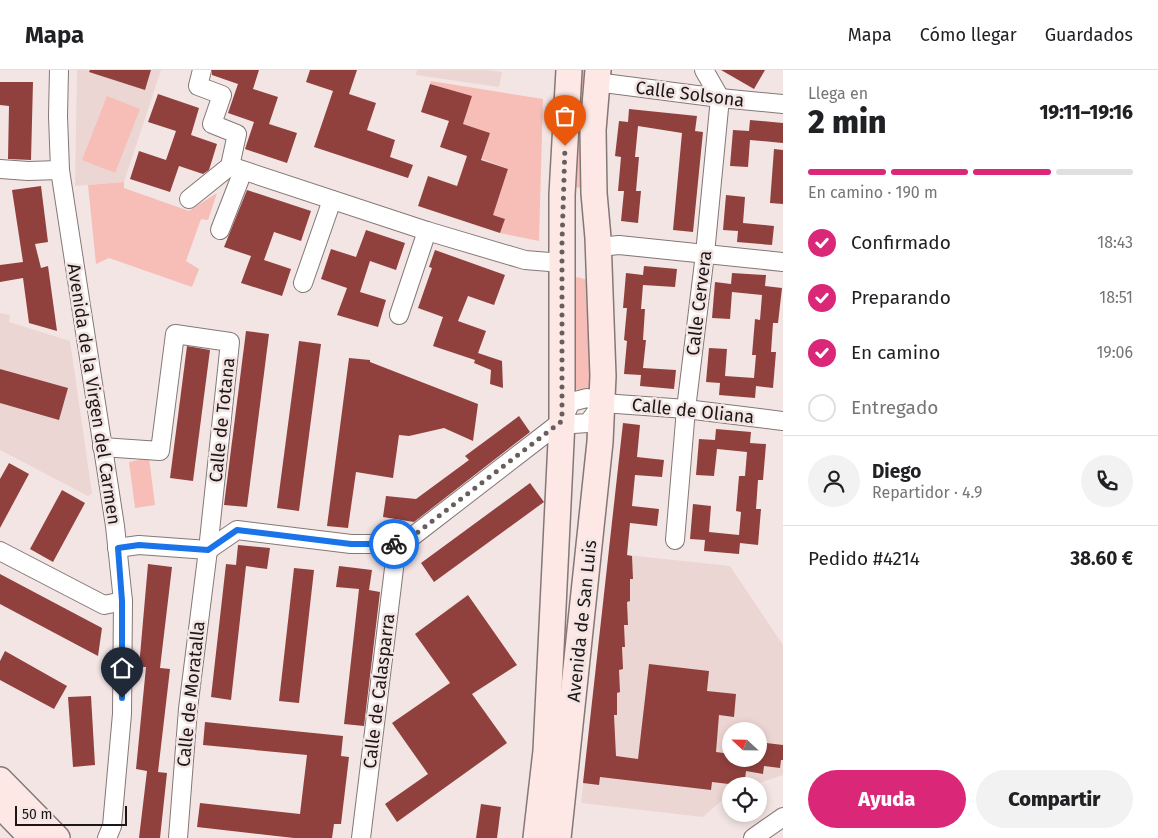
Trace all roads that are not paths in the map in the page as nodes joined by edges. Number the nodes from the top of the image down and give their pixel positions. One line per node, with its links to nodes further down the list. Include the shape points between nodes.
1 (59, 70): 10 (street, Avenida de la Virgen del Carmen)
2 (202, 70): 9 (street, via 198,86 222,94 212,124 238,134)
3 (569, 70): 18 (street, Avenida de San Luis, via 562,189)
4 (704, 70): 6 (street)
5 (597, 76): 6 (street, Calle Solsona); 15 (street, Avenida de San Luis, via 593,130)
6 (720, 98): 7 (street, Calle Solsona); 16 (street, Calle Cervera)
7 (783, 104)
8 (0, 169): 10 (street, via 28,172)
9 (236, 169): 11 (street); 12 (street); 13 (street)
10 (60, 170): 25 (street, Avenida de la Virgen del Carmen)
11 (190, 199)
12 (332, 200): 14 (street); 19 (street)
13 (220, 230)
14 (427, 230): 18 (street, via 525,260); 20 (street)
15 (598, 247): 16 (street, via 619,245); 21 (street, Avenida de San Luis)
16 (705, 254): 17 (street); 22 (street, Calle Cervera)
17 (783, 262)
18 (562, 263): 23 (street, Avenida de San Luis)
19 (303, 283)
20 (399, 315)
21 (603, 403): 22 (street, Calle de Oliana); 23 (street, via 587,398 571,402); 41 (street, Avenida de San Luis)
22 (686, 409): 24 (street, Calle de Oliana); 26 (street, Calle Cervera)
23 (562, 421): 27 (street, via 413,536); 40 (street, Avenida de San Luis, via 546,751)
24 (783, 421)
25 (102, 447): 28 (street, Avenida de la Virgen del Carmen); 29 (street, Calle de Totana, via 160,451 175,334 230,342)
26 (675, 540)
27 (397, 544): 29 (street, via 351,544 237,530); 39 (street, Calle de Calasparra)
28 (118, 548): 29 (street, via 139,545); 31 (street, Avenida de la Virgen del Carmen)
29 (208, 550): 38 (street, Calle de Moratalla, via 188,709)
30 (0, 551): 31 (street, via 104,605)
31 (122, 601): 37 (street, Avenida de la Virgen del Carmen, via 122,714 112,826)
32 (0, 780): 36 (street)
33 (0, 805): 35 (street)
34 (783, 817): 42 (street)
35 (32, 838)
36 (58, 838)
37 (107, 838)
38 (178, 838)
39 (361, 838)
40 (536, 838)
41 (558, 838)
42 (753, 838)

